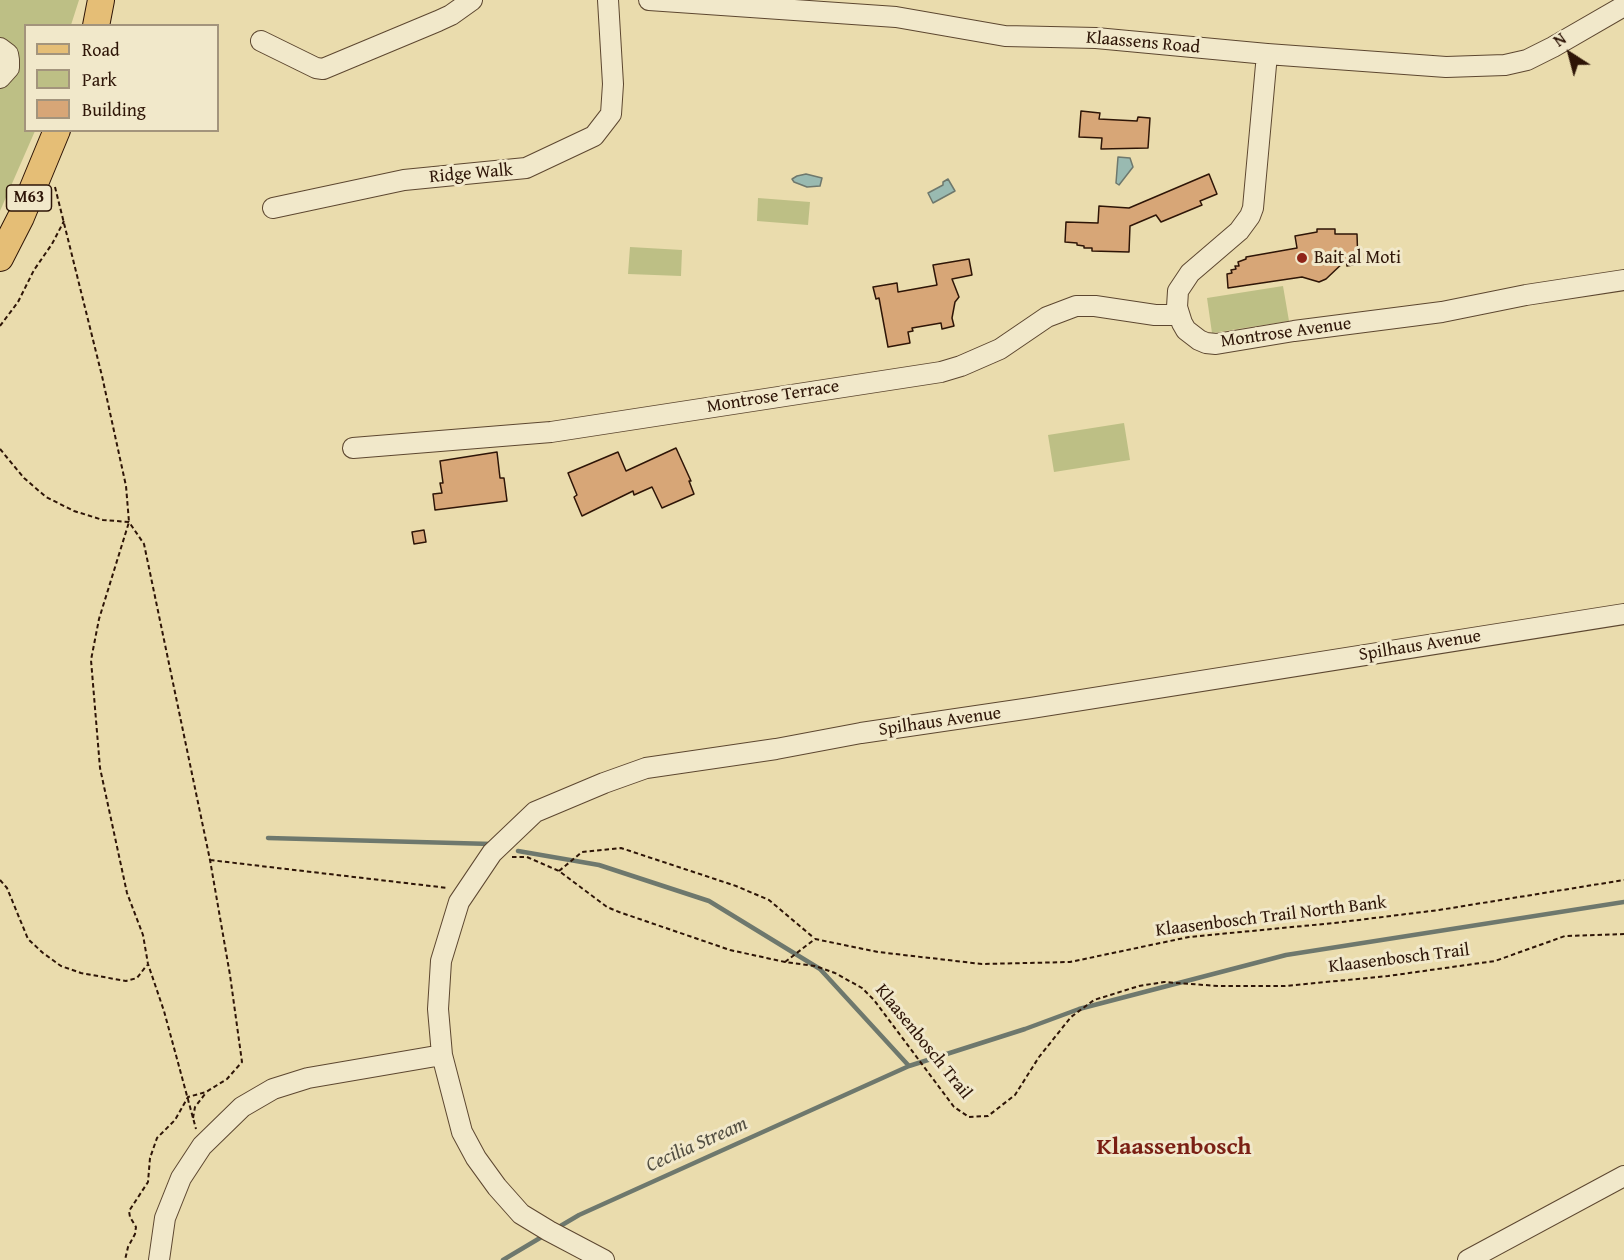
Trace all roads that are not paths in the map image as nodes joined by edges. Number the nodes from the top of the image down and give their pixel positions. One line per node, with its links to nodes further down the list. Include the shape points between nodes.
1 (101, 0): 6 (main road)
2 (472, 0): 7 (street, via 451,15 323,69)
3 (608, 0): 12 (street, Ridge Walk, via 613,98 611,114 594,135 526,168 404,180)
4 (649, 0): 9 (street, Klaassens Road, via 896,17 1005,36 1096,38)
5 (1624, 6): 9 (street, Klaassens Road, via 1527,60 1505,65 1446,67)
6 (96, 24)
7 (261, 41)
8 (0, 48): 10 (street, via 9,60 9,68)
9 (1267, 54): 15 (street, via 1253,208 1239,231 1185,279 1177,299)
10 (0, 78)
11 (56, 132): 13 (main road, M63)
12 (273, 208)
13 (0, 258)
14 (1624, 280): 15 (street, Montrose Avenue, via 1442,312 1216,344 1192,335)
15 (1178, 315): 16 (street, Montrose Terrace, via 1076,306 1056,312 999,349 941,372 551,432)
16 (353, 448)
17 (1624, 614): 18 (street, Spilhaus Avenue, via 646,768 604,783 535,813 492,854 459,902 441,961 438,1009)
18 (442, 1055): 20 (street, via 325,1074 283,1086 242,1107 202,1146 185,1171 165,1218); 21 (street, Spilhaus Avenue, via 462,1132 476,1158 522,1215)
19 (1624, 1176): 22 (street)
20 (159, 1260)
21 (604, 1260)
22 (1468, 1260)

